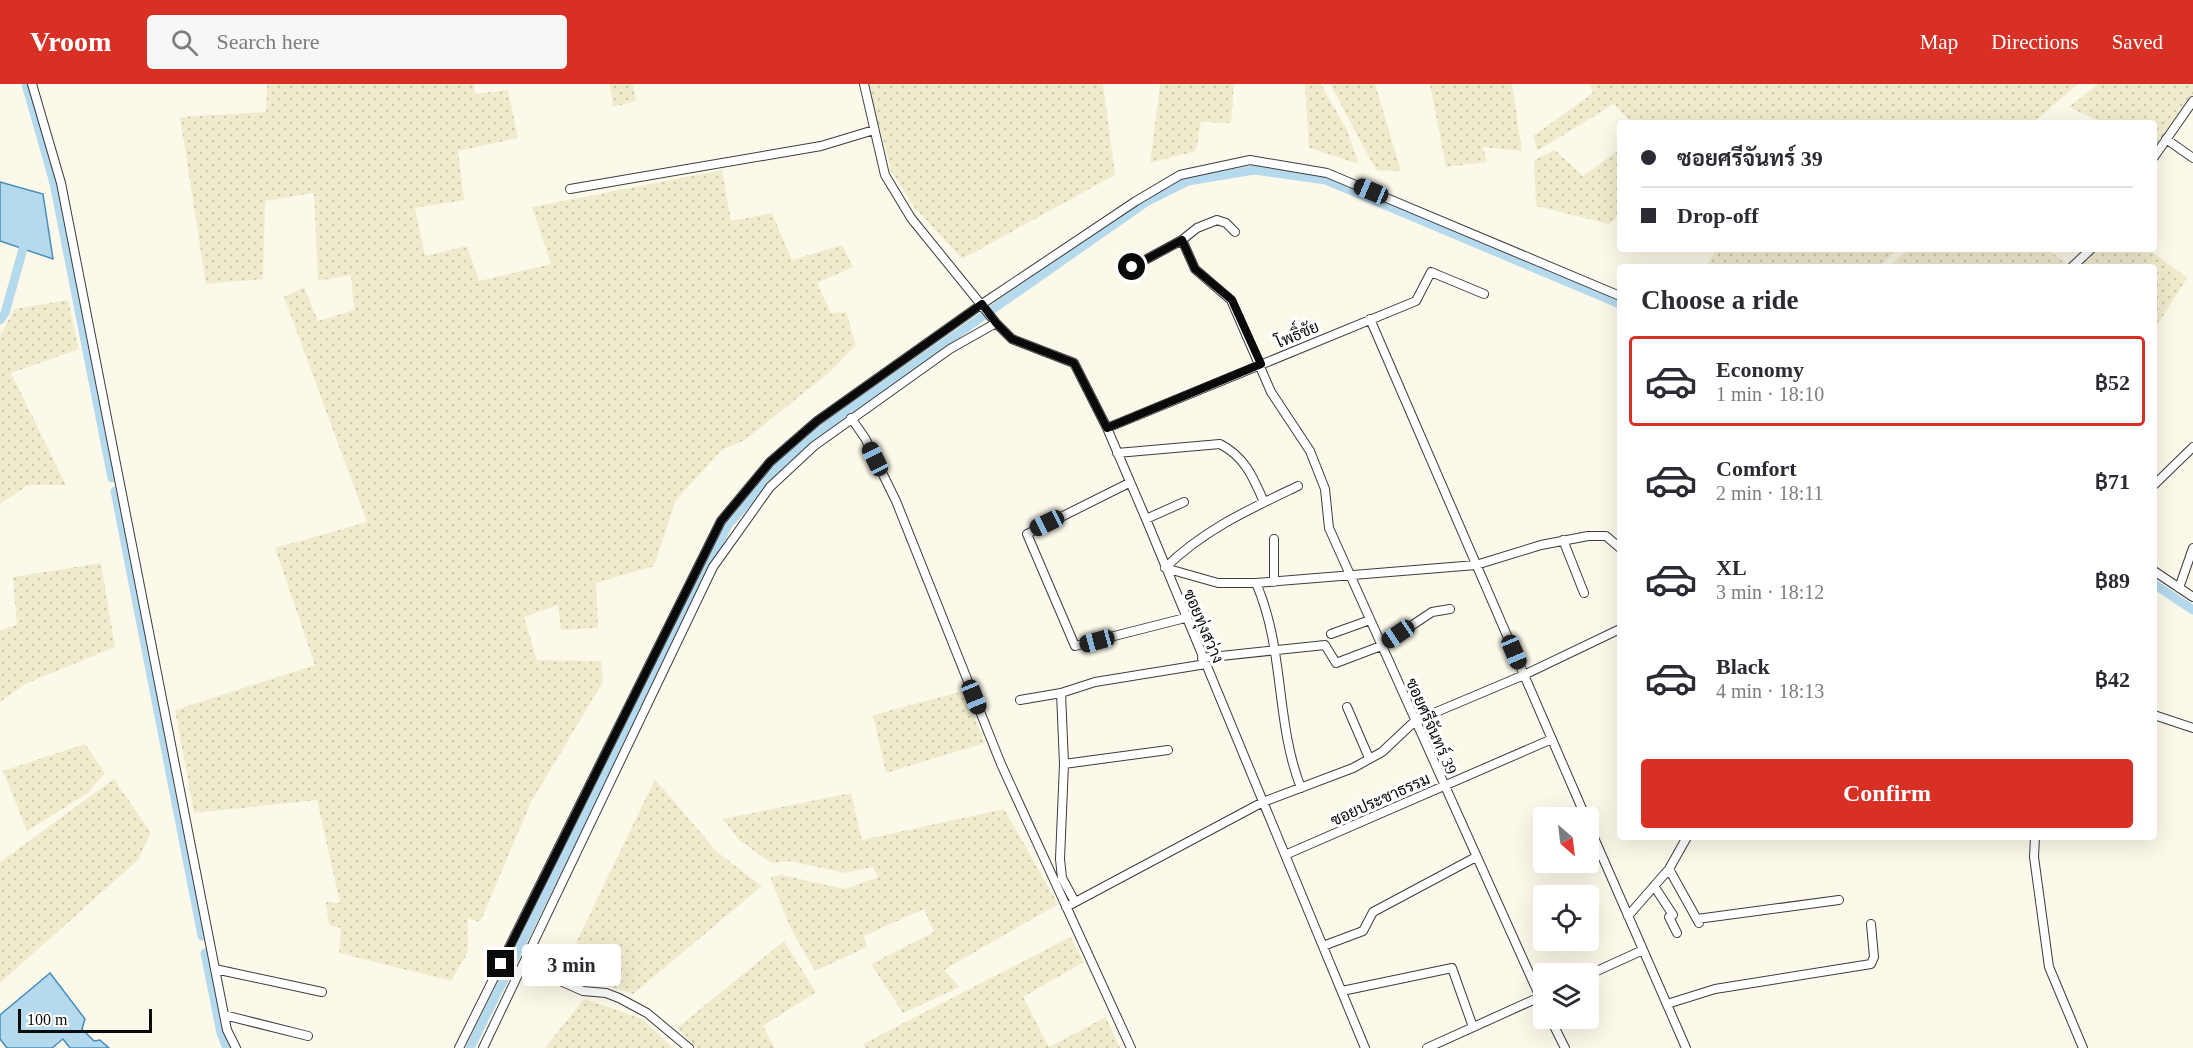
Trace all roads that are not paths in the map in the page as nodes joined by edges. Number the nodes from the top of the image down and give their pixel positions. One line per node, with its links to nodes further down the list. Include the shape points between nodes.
1 (32, 84): 82 (street, via 61,183)
2 (864, 84): 4 (street, ซอยทุ่งสว่าง)
3 (2193, 101): 5 (street)
4 (874, 130): 8 (street, via 822,146); 16 (street, ซอยทุ่งสว่าง, via 885,176 911,218)
5 (2166, 139): 6 (street); 7 (street)
6 (2157, 152)
7 (2193, 158)
8 (570, 189)
9 (1235, 232): 10 (street, via 1217,220)
10 (1182, 240): 13 (street); 19 (street, ซอยศรีจันทร์ 39, via 1195,269 1232,300)
11 (2088, 252): 12 (street)
12 (2075, 264)
13 (1132, 267)
14 (1484, 294): 17 (street, โพธิ์ชัย, via 1431,272 1416,300)
15 (1617, 295): 16 (street, via 1328,173 1250,160 1180,175)
16 (984, 306): 18 (street, ซอยทุ่งสว่าง); 94 (street, via 817,421 770,462 721,521)
17 (1370, 319): 19 (street, โพธิ์ชัย); 34 (street)
18 (994, 321): 20 (street); 21 (street, ซอยทุ่งสว่าง, via 1012,339 1074,363)
19 (1261, 364): 21 (street, โพธิ์ชัย); 37 (street, ซอยศรีจันทร์ 39, via 1271,392 1310,451 1325,489 1329,528)
20 (851, 418): 75 (street, via 896,501 1001,764); 81 (street, via 770,487 713,567)
21 (1107, 428): 23 (street, ซอยทุ่งสว่าง)
22 (2193, 447): 24 (street)
23 (1117, 453): 25 (street, ซอยทุ่งสว่าง); 28 (street, via 1220,444 1248,467)
24 (2157, 482)
25 (1130, 483): 29 (street, ซอยทุ่งสว่าง); 44 (street, via 1027,534 1075,646)
26 (1298, 486): 28 (street)
27 (1184, 502): 29 (street)
28 (1264, 502): 35 (street, via 1207,533)
29 (1146, 519): 35 (street, ซอยทุ่งสว่าง)
30 (1274, 539): 38 (street)
31 (1563, 540): 32 (street, via 1606,536); 34 (street); 41 (street)
32 (1617, 545)
33 (2193, 548): 40 (street)
34 (1476, 565): 37 (street); 51 (street)
35 (1165, 568): 39 (street, via 1218,583); 44 (street, ซอยทุ่งสว่าง)
36 (2157, 573): 40 (street)
37 (1350, 574): 38 (street); 45 (street, ซอยศรีจันทร์ 39)
38 (1274, 582): 39 (street)
39 (1256, 584): 49 (street)
40 (2179, 588): 42 (street)
41 (1584, 593)
42 (2193, 597)
43 (1450, 609): 48 (street, via 1432,612)
44 (1185, 618): 50 (street, ซอยทุ่งสว่าง)
45 (1370, 620): 47 (street); 48 (street, ซอยศรีจันทร์ 39)
46 (1617, 630): 51 (street)
47 (1331, 634)
48 (1382, 646): 49 (street, via 1336,663 1325,645); 56 (street, ซอยศรีจันทร์ 39)
49 (1276, 652): 50 (street); 63 (street, via 1282,712)
50 (1204, 661): 52 (street, via 1095,682); 64 (street, ซอยทุ่งสว่าง)
51 (1524, 675): 56 (street); 58 (street)
52 (1061, 693): 53 (street); 61 (street)
53 (1020, 700)
54 (1347, 707): 60 (street)
55 (2157, 716): 57 (street)
56 (1415, 721): 60 (street, via 1382,752); 62 (street, ซอยศรีจันทร์ 39)
57 (2193, 728)
58 (1552, 739): 62 (street, ซอยประชาธรรม); 65 (street)
59 (1168, 750): 61 (street)
60 (1369, 758): 63 (street)
61 (1064, 764): 74 (street, via 1059,859 1062,878)
62 (1444, 785): 69 (street, ซอยประชาธรรม); 70 (street, ซอยศรีจันทร์ 39)
63 (1301, 788): 64 (street)
64 (1263, 802): 69 (street, ซอยทุ่งสว่าง); 74 (street)
65 (1581, 807)
66 (1685, 840): 71 (street)
67 (2035, 840): 102 (street, via 2049,967)
68 (1599, 849): 76 (street)
69 (1285, 855): 79 (street, ซอยทุ่งสว่าง)
70 (1476, 857): 79 (street, via 1373,912 1363,931); 84 (street, ซอยศรีจันทร์ 39)
71 (1669, 869): 72 (street); 73 (street, via 1698,922)
72 (1654, 886): 76 (street); 78 (street, via 1673,915 1670,917)
73 (1839, 900)
74 (1075, 902): 75 (street)
75 (1066, 907): 97 (street)
76 (1628, 916): 80 (street)
77 (1871, 924): 88 (street, via 1871,964 1715,989)
78 (1677, 933)
79 (1323, 945): 85 (street, ซอยทุ่งสว่าง)
80 (1643, 950): 83 (street); 88 (street)
81 (524, 965): 95 (street); 96 (street, via 583,991 619,998 647,1013)
82 (215, 969): 86 (street); 89 (street)
83 (1599, 970)
84 (1533, 980)
85 (1342, 991): 90 (street, via 1452,968); 98 (street, ซอยทุ่งสว่าง)
86 (322, 992)
87 (1533, 1001): 90 (street)
88 (1666, 1004): 101 (street)
89 (224, 1015): 92 (street); 93 (street)
90 (1473, 1027): 99 (street)
91 (1556, 1029): 100 (street)
92 (308, 1036)
93 (236, 1048)
94 (459, 1048)
95 (483, 1048)
96 (688, 1048)
97 (1131, 1048)
98 (1365, 1048)
99 (1426, 1048)
100 (1565, 1048)
101 (1686, 1048)
102 (2083, 1048)

